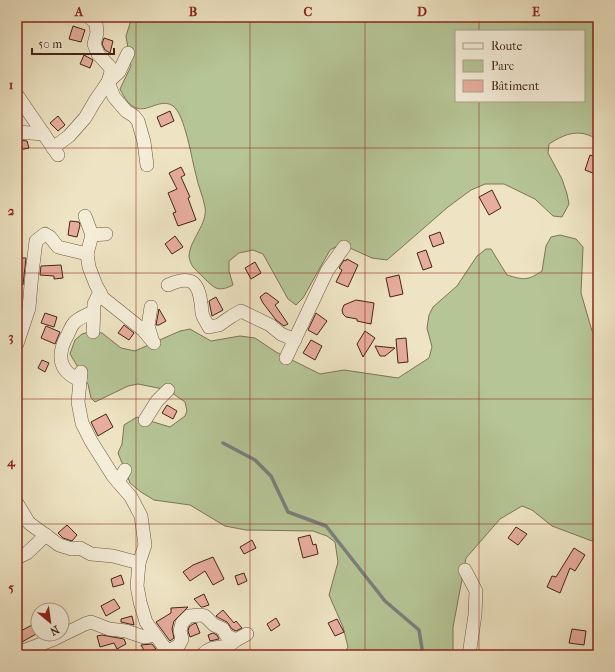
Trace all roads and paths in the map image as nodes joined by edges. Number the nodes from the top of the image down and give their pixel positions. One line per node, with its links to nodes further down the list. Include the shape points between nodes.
1 (88, 17): 3 (street, via 96,23 94,44 98,54 110,67)
2 (128, 53): 3 (street, via 119,72)
3 (108, 82): 6 (street, via 84,118 55,151); 7 (street, via 114,97 138,121)
4 (17, 95): 6 (street)
5 (17, 132): 6 (street)
6 (44, 134)
7 (147, 165)
8 (85, 216): 10 (street)
9 (106, 234): 10 (street)
10 (92, 235): 12 (street)
11 (344, 247): 18 (street, via 327,271)
12 (87, 254): 14 (street, via 89,267); 19 (street, via 58,247 44,234 31,242 29,308)
13 (168, 286): 18 (street, via 188,280 195,284 200,292 203,316 209,327 219,325 242,311)
14 (100, 292): 15 (street, via 103,298 143,330 154,343 148,326); 16 (street)
15 (151, 307)
16 (93, 312): 17 (street); 24 (street, via 74,322 65,338 60,356 63,369 72,377 80,376 78,402 82,423)
17 (93, 332)
18 (294, 340): 20 (street)
19 (17, 344)
20 (286, 358)
21 (168, 390): 22 (street, via 157,401)
22 (145, 420)
23 (125, 470): 24 (street)
24 (118, 482): 28 (street, via 132,497 141,516 145,545)
25 (17, 503): 26 (street, via 29,523)
26 (46, 535): 27 (street, via 27,553); 28 (street, via 59,545 72,549 80,548 91,554 113,556)
27 (17, 558)
28 (139, 563): 30 (street, via 137,586 140,602 146,622)
29 (465, 570): 34 (street, via 476,591 476,615)
30 (155, 634): 31 (street, via 144,637 91,622 52,640); 32 (street)
31 (17, 652)
32 (168, 654): 33 (street, via 179,645 182,639 182,623 189,616 206,616 214,625 223,629 226,635 241,637 229,646 210,649)
33 (202, 655)
34 (469, 655)

